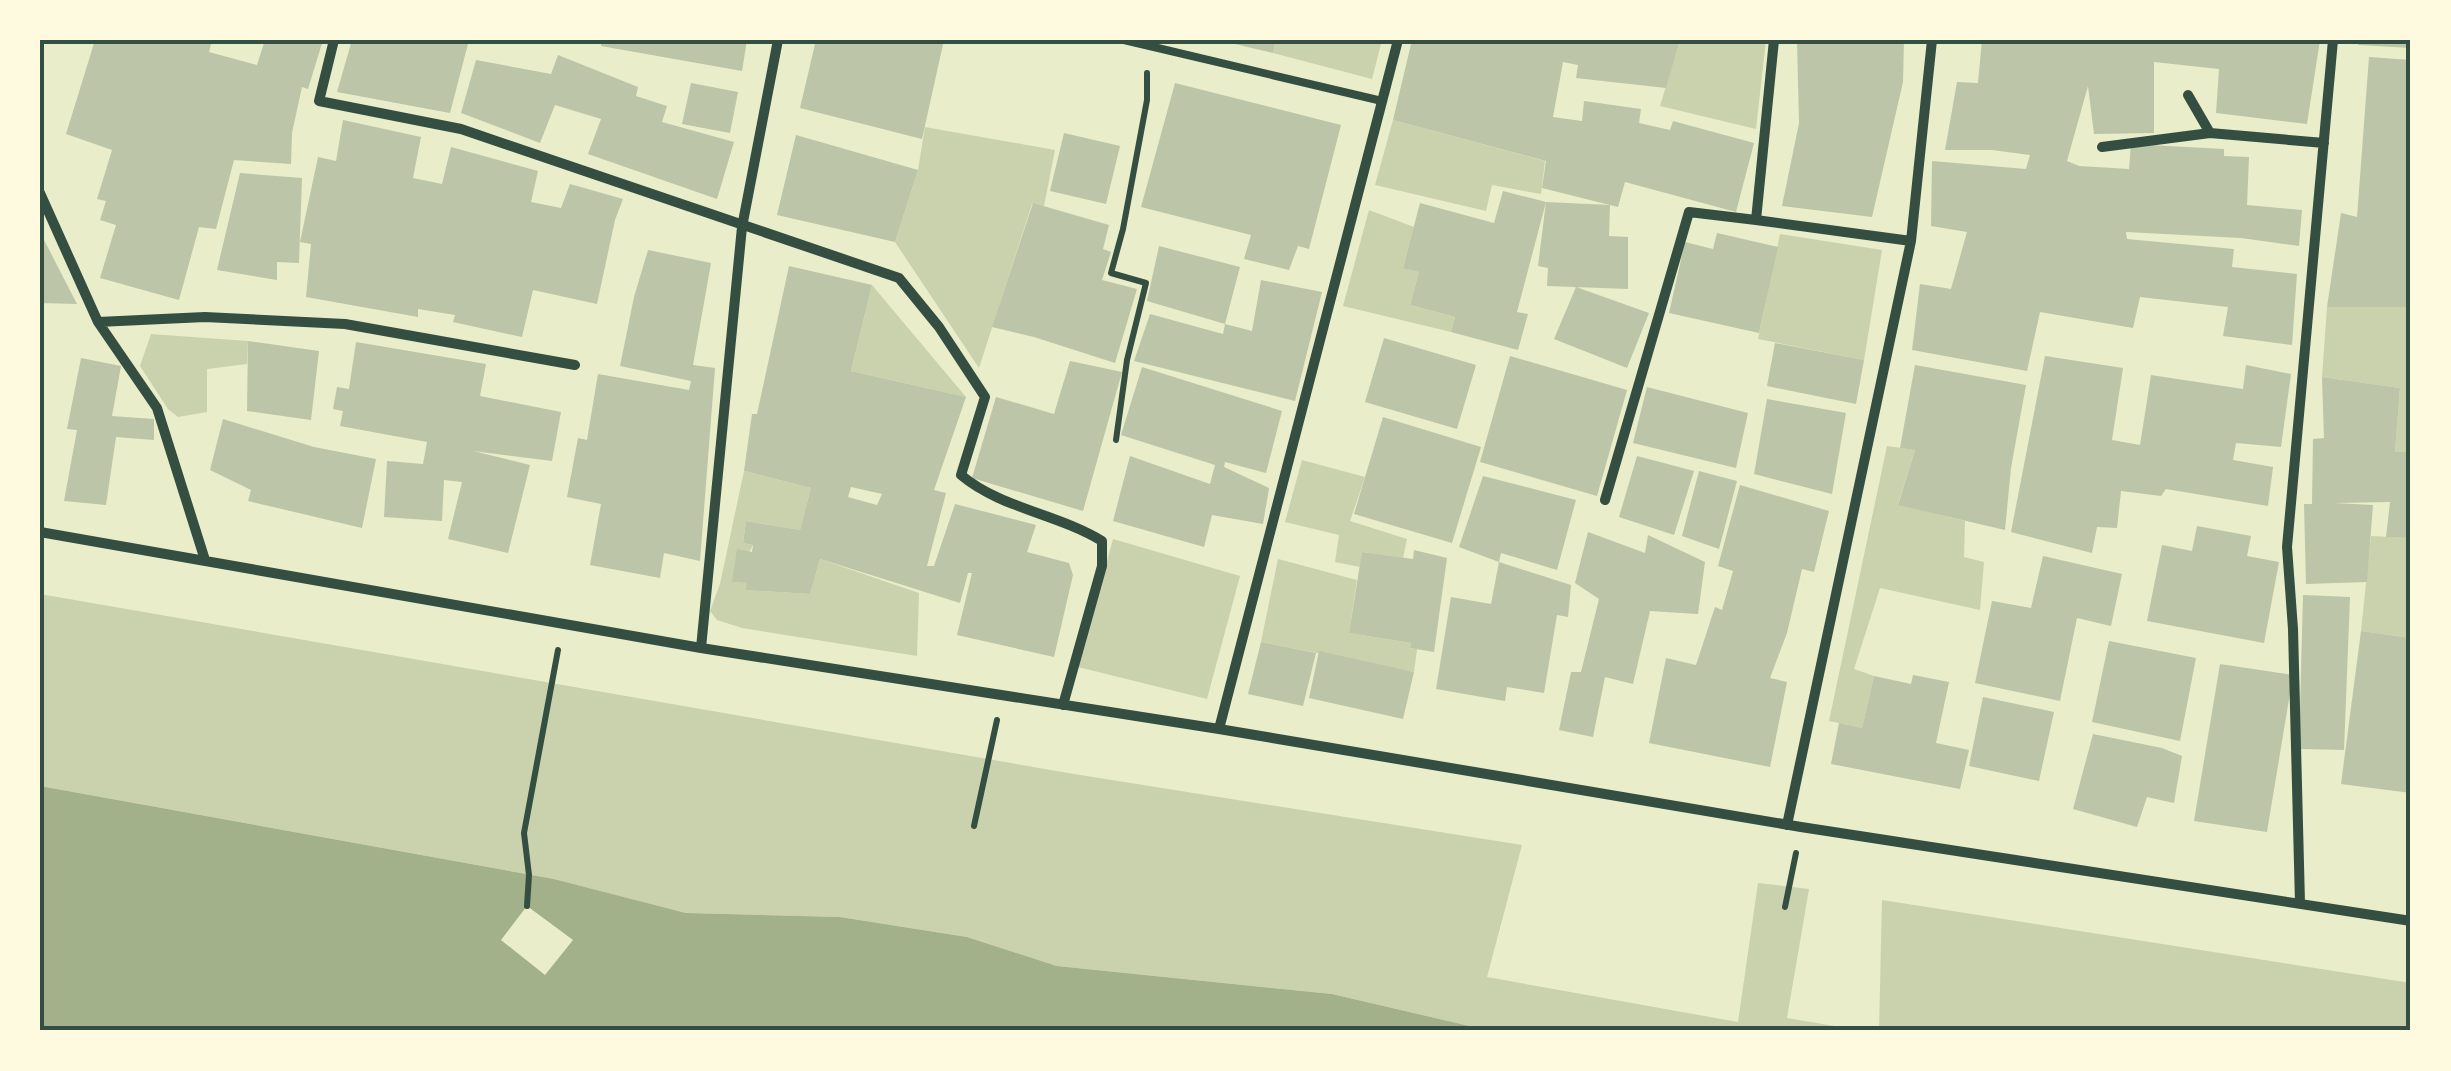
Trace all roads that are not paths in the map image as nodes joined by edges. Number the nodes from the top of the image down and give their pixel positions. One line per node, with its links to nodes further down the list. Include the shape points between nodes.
1 (334, 40): 15 (street, via 319,101 461,129)
2 (778, 40): 15 (street)
3 (1124, 40): 9 (lane)
4 (1398, 40): 9 (street)
5 (1774, 40): 14 (street)
6 (1932, 40): 16 (street)
7 (2333, 40): 11 (street)
8 (2188, 95): 10 (street)
9 (1382, 101): 24 (street)
10 (2210, 134): 11 (street); 12 (street)
11 (2324, 143): 26 (street, via 2287,547)
12 (2102, 147)
13 (40, 193): 17 (street)
14 (1756, 220): 16 (street); 19 (street, via 1689,212)
15 (742, 227): 22 (street); 23 (street, via 899,278 985,397 961,475 976,488 1102,541 1102,566)
16 (1911, 241): 25 (street)
17 (98, 322): 18 (street, via 205,317 344,324); 21 (street, via 157,408)
18 (575, 364)
19 (1604, 500)
20 (40, 532): 21 (street)
21 (206, 560): 22 (street)
22 (701, 648): 23 (street)
23 (1063, 705): 24 (street)
24 (1219, 730): 25 (street)
25 (1787, 824): 26 (street)
26 (2300, 903): 27 (street)
27 (2411, 922)

